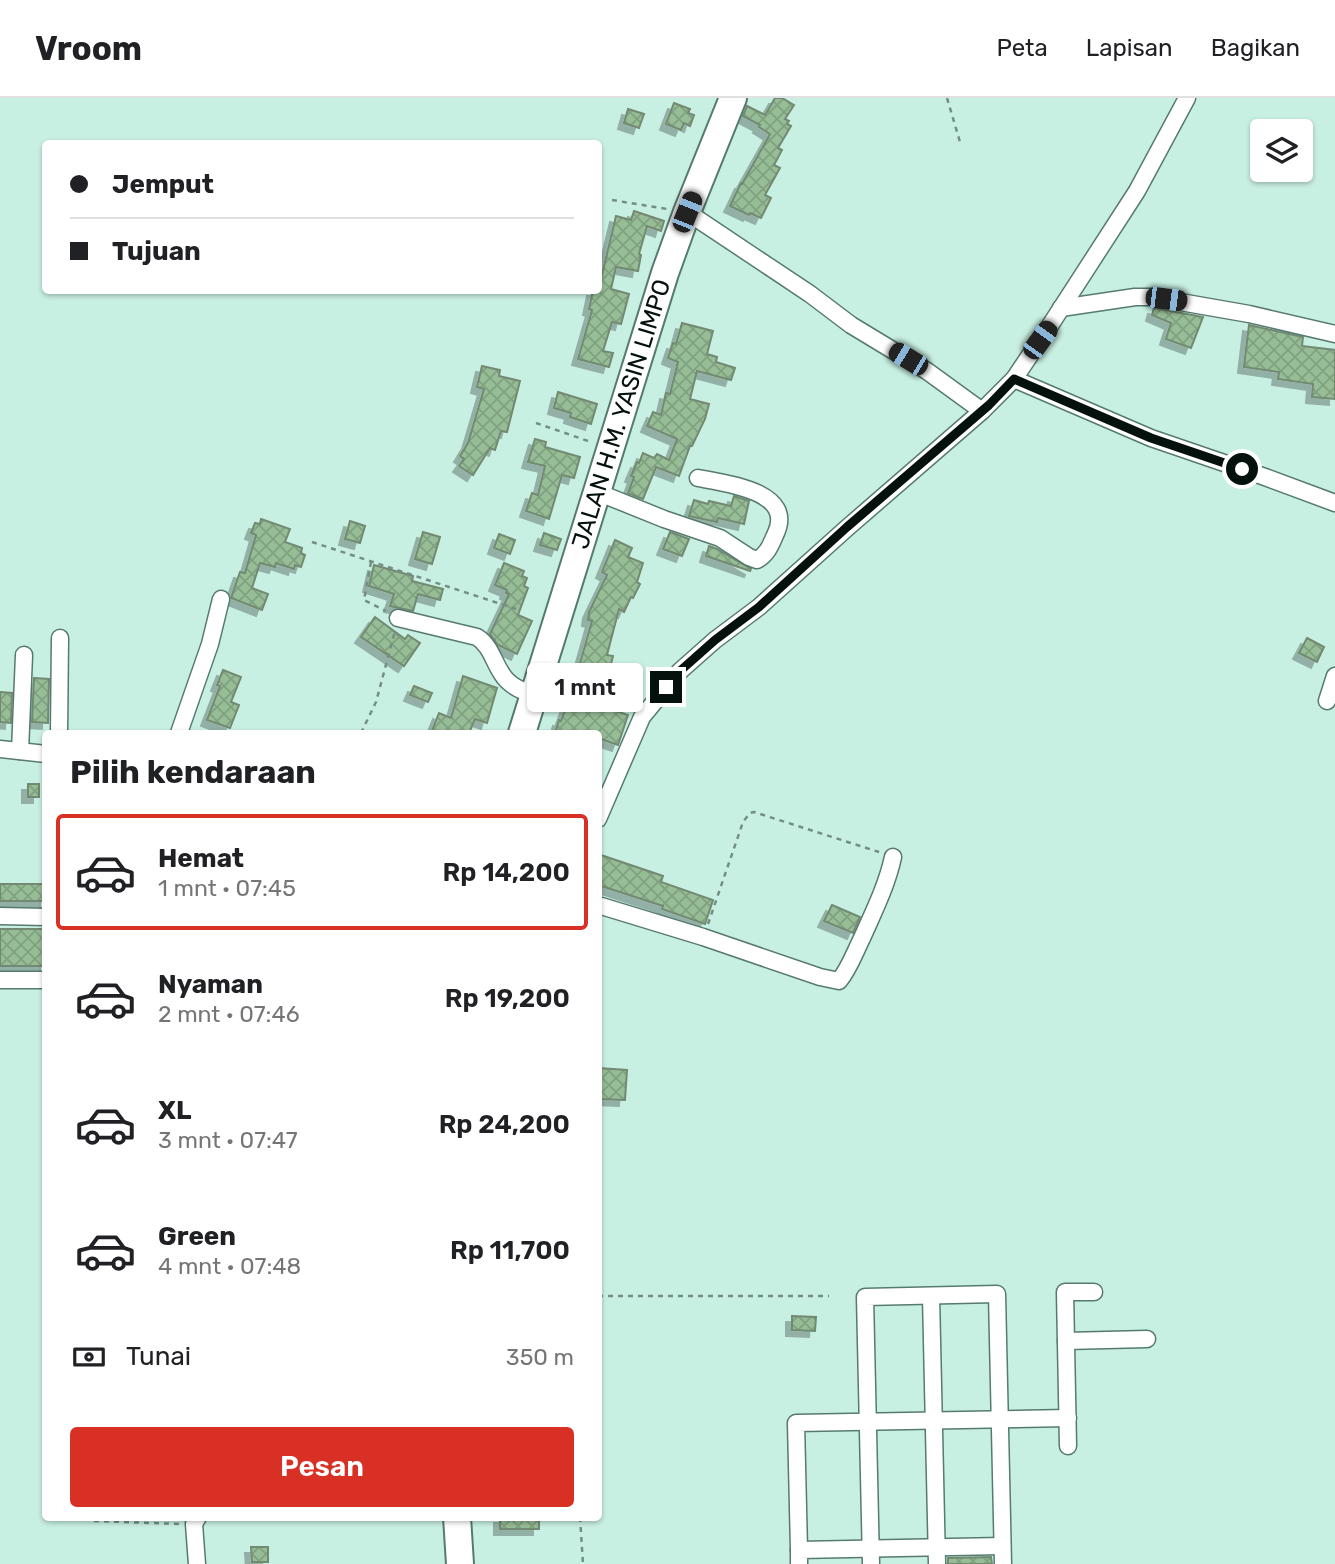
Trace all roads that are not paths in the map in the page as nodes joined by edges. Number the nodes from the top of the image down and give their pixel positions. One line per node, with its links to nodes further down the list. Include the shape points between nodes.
1 (733, 98): 3 (main road, JALAN H.M. YASIN LIMPO)
2 (1187, 98): 4 (street, via 1137,191)
3 (687, 212): 7 (street); 9 (main road, JALAN H.M. YASIN LIMPO)
4 (1061, 308): 5 (street, via 1152,297); 6 (street)
5 (1335, 334)
6 (1014, 379): 7 (street); 10 (street, via 1151,438)
7 (982, 411): 24 (street, via 680,671 642,717)
8 (698, 478): 9 (street, via 749,489 771,502 779,514 779,525 763,556 757,560 749,557 720,538)
9 (597, 492): 16 (main road, JALAN H.M. YASIN LIMPO)
10 (1335, 503)
11 (221, 598): 19 (street, via 211,645)
12 (398, 618): 16 (street, via 477,637 490,650 502,676)
13 (60, 638): 18 (street)
14 (24, 656): 22 (street)
15 (1335, 676): 17 (street)
16 (535, 696): 20 (main road, JALAN H.M. YASIN LIMPO)
17 (1327, 701)
18 (59, 730)
19 (180, 730)
20 (523, 730)
21 (0, 749): 22 (street)
22 (20, 751): 23 (street)
23 (42, 754)
24 (602, 810)
25 (893, 856): 26 (street, via 877,903 839,981)
26 (602, 906)
27 (0, 916): 28 (street)
28 (42, 917)
29 (0, 980): 30 (street)
30 (42, 980)
31 (1094, 1292): 34 (street, via 1065,1292)
32 (931, 1296): 36 (street, via 997,1294); 37 (street); 38 (street, via 865,1297)
33 (1147, 1339): 34 (street)
34 (1066, 1341): 35 (street)
35 (1068, 1418): 36 (street); 39 (street)
36 (1000, 1419): 37 (street); 42 (street)
37 (934, 1420): 38 (street); 43 (street)
38 (868, 1422): 44 (street); 45 (street, via 796,1423)
39 (1068, 1446)
40 (196, 1521): 46 (street)
41 (457, 1521): 47 (main road)
42 (1002, 1546): 43 (street); 49 (street)
43 (936, 1547): 44 (street); 48 (street)
44 (871, 1556): 45 (street)
45 (799, 1557)
46 (197, 1564)
47 (460, 1564)
48 (937, 1564)
49 (1003, 1564)

